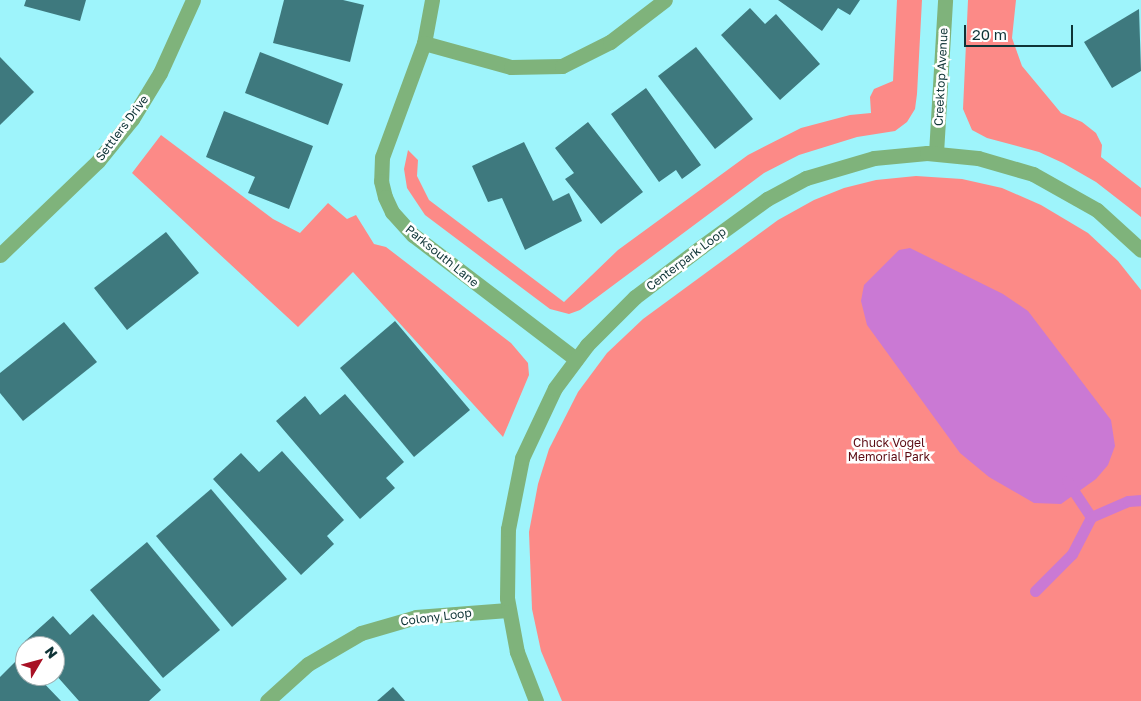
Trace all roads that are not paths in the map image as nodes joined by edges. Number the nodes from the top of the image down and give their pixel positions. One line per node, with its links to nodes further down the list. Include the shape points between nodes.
1 (193, 0): 8 (street, Settlers Drive, via 164,65 132,119 98,161)
2 (432, 0): 5 (street, Parksouth Lane)
3 (665, 0): 5 (street, via 605,45 562,66 511,67)
4 (945, 0): 6 (street, Creektop Avenue)
5 (424, 43): 9 (street, Parksouth Lane, via 382,156 381,181 388,204 413,235)
6 (936, 153): 7 (street, Centerpark Loop, via 991,160 1048,181 1097,210); 9 (street, Centerpark Loop, via 902,154 846,164 793,184 701,246 635,297)
7 (1141, 250)
8 (0, 255)
9 (576, 359): 10 (street, Centerpark Loop, via 546,405 518,470 507,538)
10 (508, 610): 11 (street, Colony Loop, via 431,615 388,623 361,634 308,664); 12 (street, Centerpark Loop, via 519,659)
11 (267, 701)
12 (536, 701)

